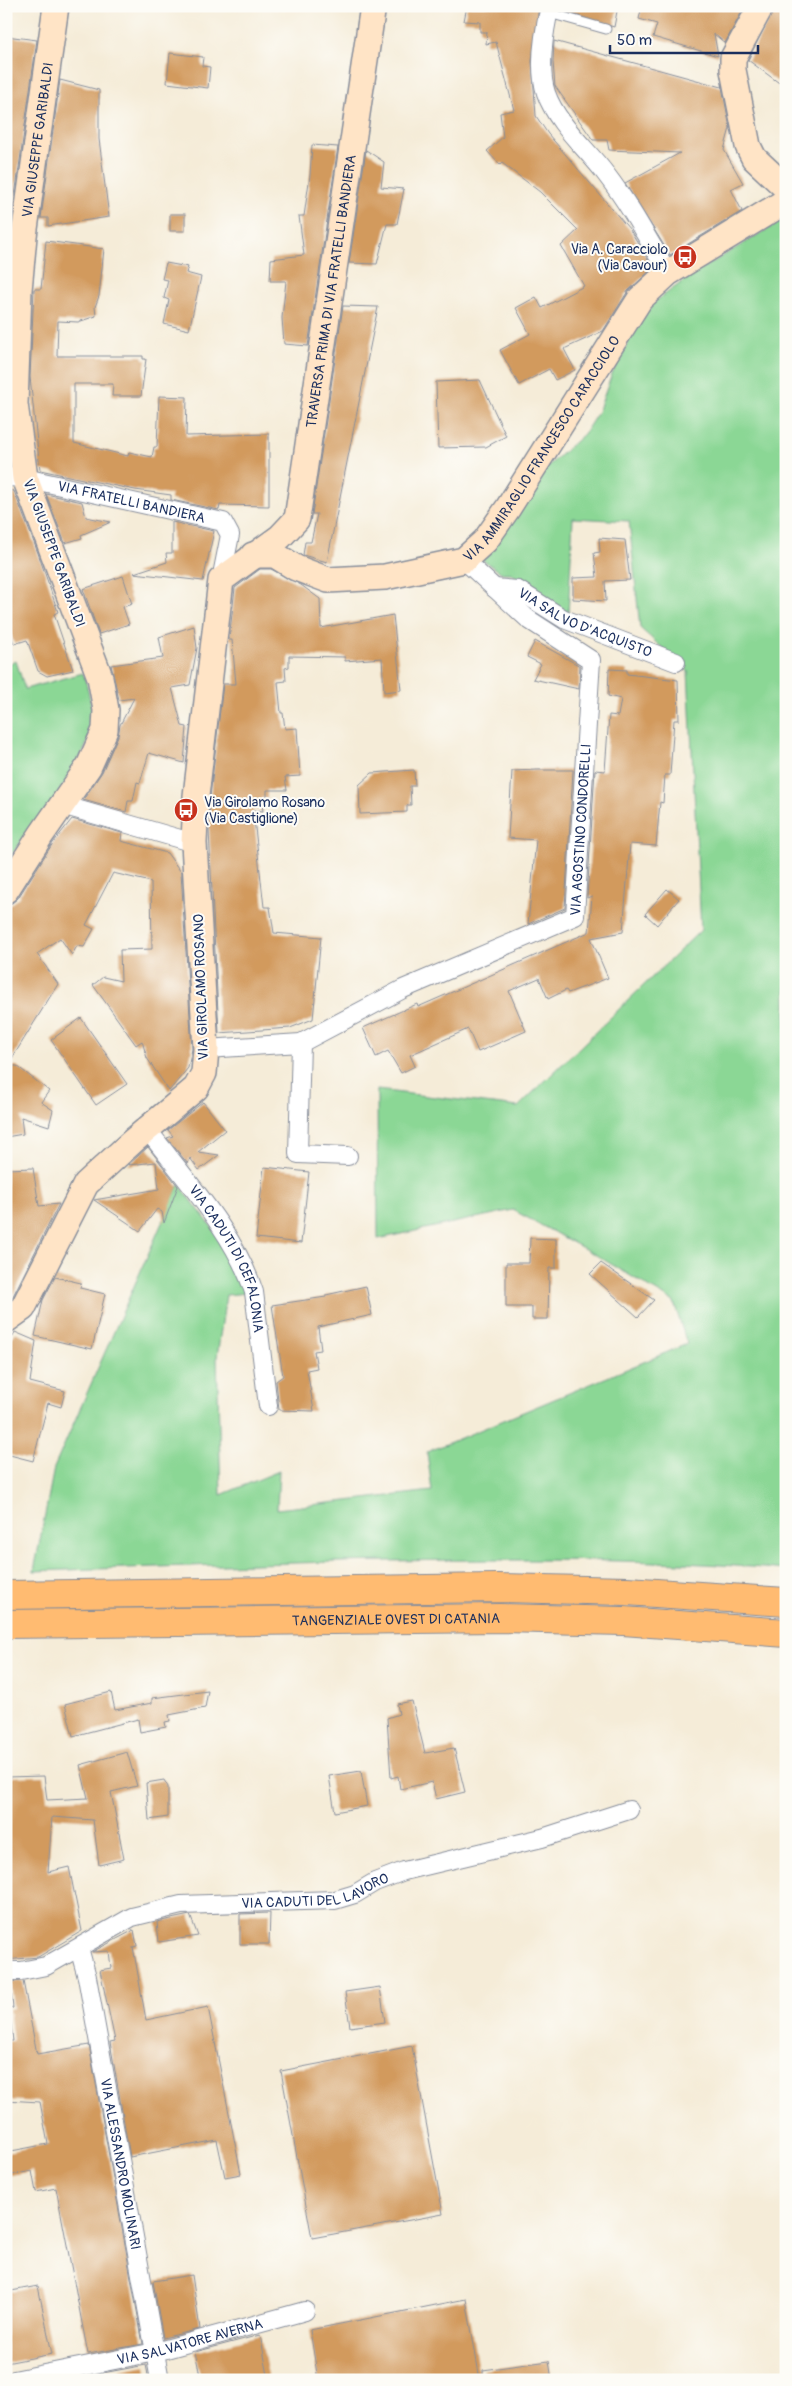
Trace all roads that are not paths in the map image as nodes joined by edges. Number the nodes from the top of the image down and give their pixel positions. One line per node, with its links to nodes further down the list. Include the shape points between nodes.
1 (56, 6): 9 (main road, VIA GIUSEPPE GARIBALDI, via 18,290)
2 (373, 6): 11 (main road, TRAVERSA PRIMA DI VIA FRATELLI BANDIERA, via 297,519 280,537)
3 (760, 6): 6 (main road, via 732,58 733,70 751,152)
4 (550, 10): 5 (lane); 8 (street, via 545,30 543,77 546,93 557,116 619,192)
5 (606, 29)
6 (786, 188)
7 (786, 201): 8 (main road, VIA AMMIRAGLIO FRANCESCO CARACCIOLO)
8 (668, 273): 12 (main road, VIA AMMIRAGLIO FRANCESCO CARACCIOLO, via 640,299 508,508 485,541)
9 (16, 478): 10 (street, VIA FRATELLI BANDIERA, via 222,522); 16 (main road, VIA GIUSEPPE GARIBALDI, via 100,677 106,710 105,730 89,766)
10 (230, 535): 13 (street, VIA GIROLAMO ROSANO)
11 (253, 555): 12 (main road, VIA AMMIRAGLIO FRANCESCO CARACCIOLO, via 275,555 296,568 328,580 385,577); 13 (main road)
12 (464, 560): 14 (street, VIA AGOSTINO CONDORELLI)
13 (221, 580): 17 (main road, VIA GIROLAMO ROSANO, via 196,796)
14 (494, 588): 15 (street, VIA SALVO D'ACQUISTO, via 518,590 564,619); 19 (street, VIA AGOSTINO CONDORELLI, via 528,619 591,660 575,916 403,989)
15 (676, 662)
16 (62, 805): 17 (street); 18 (main road, VIA GIUSEPPE GARIBALDI)
17 (194, 843): 20 (main road, VIA GIROLAMO ROSANO)
18 (6, 890)
19 (301, 1042): 20 (street, VIA AGOSTINO CONDORELLI); 22 (street, via 298,1154)
20 (206, 1049): 21 (main road, VIA GIROLAMO ROSANO, via 204,1073 196,1088)
21 (147, 1129): 23 (main road, VIA GIROLAMO ROSANO, via 86,1184 22,1308); 24 (street, VIA CADUTI DI CEFALONIA, via 224,1231 250,1280)
22 (348, 1156)
23 (6, 1320)
24 (268, 1406)
25 (6, 1595): 26 (highway, via 498,1588 627,1591)
26 (786, 1602)
27 (6, 1624): 28 (highway, TANGENZIALE OVEST DI CATANIA, via 500,1618 623,1621)
28 (786, 1633)
29 (629, 1810): 30 (street, VIA CADUTI DEL LAVORO, via 542,1838 404,1871 335,1900 181,1905 132,1917)
30 (80, 1948): 31 (street, VIA CADUTI DEL LAVORO, via 46,1966); 33 (street, VIA ALESSANDRO MOLINARI)
31 (6, 1971)
32 (305, 2311): 33 (street, VIA SALVATORE AVERNA)
33 (155, 2352): 34 (street, VIA SALVATORE AVERNA); 35 (street, VIA ALESSANDRO MOLINARI)
34 (14, 2380)
35 (160, 2380)

